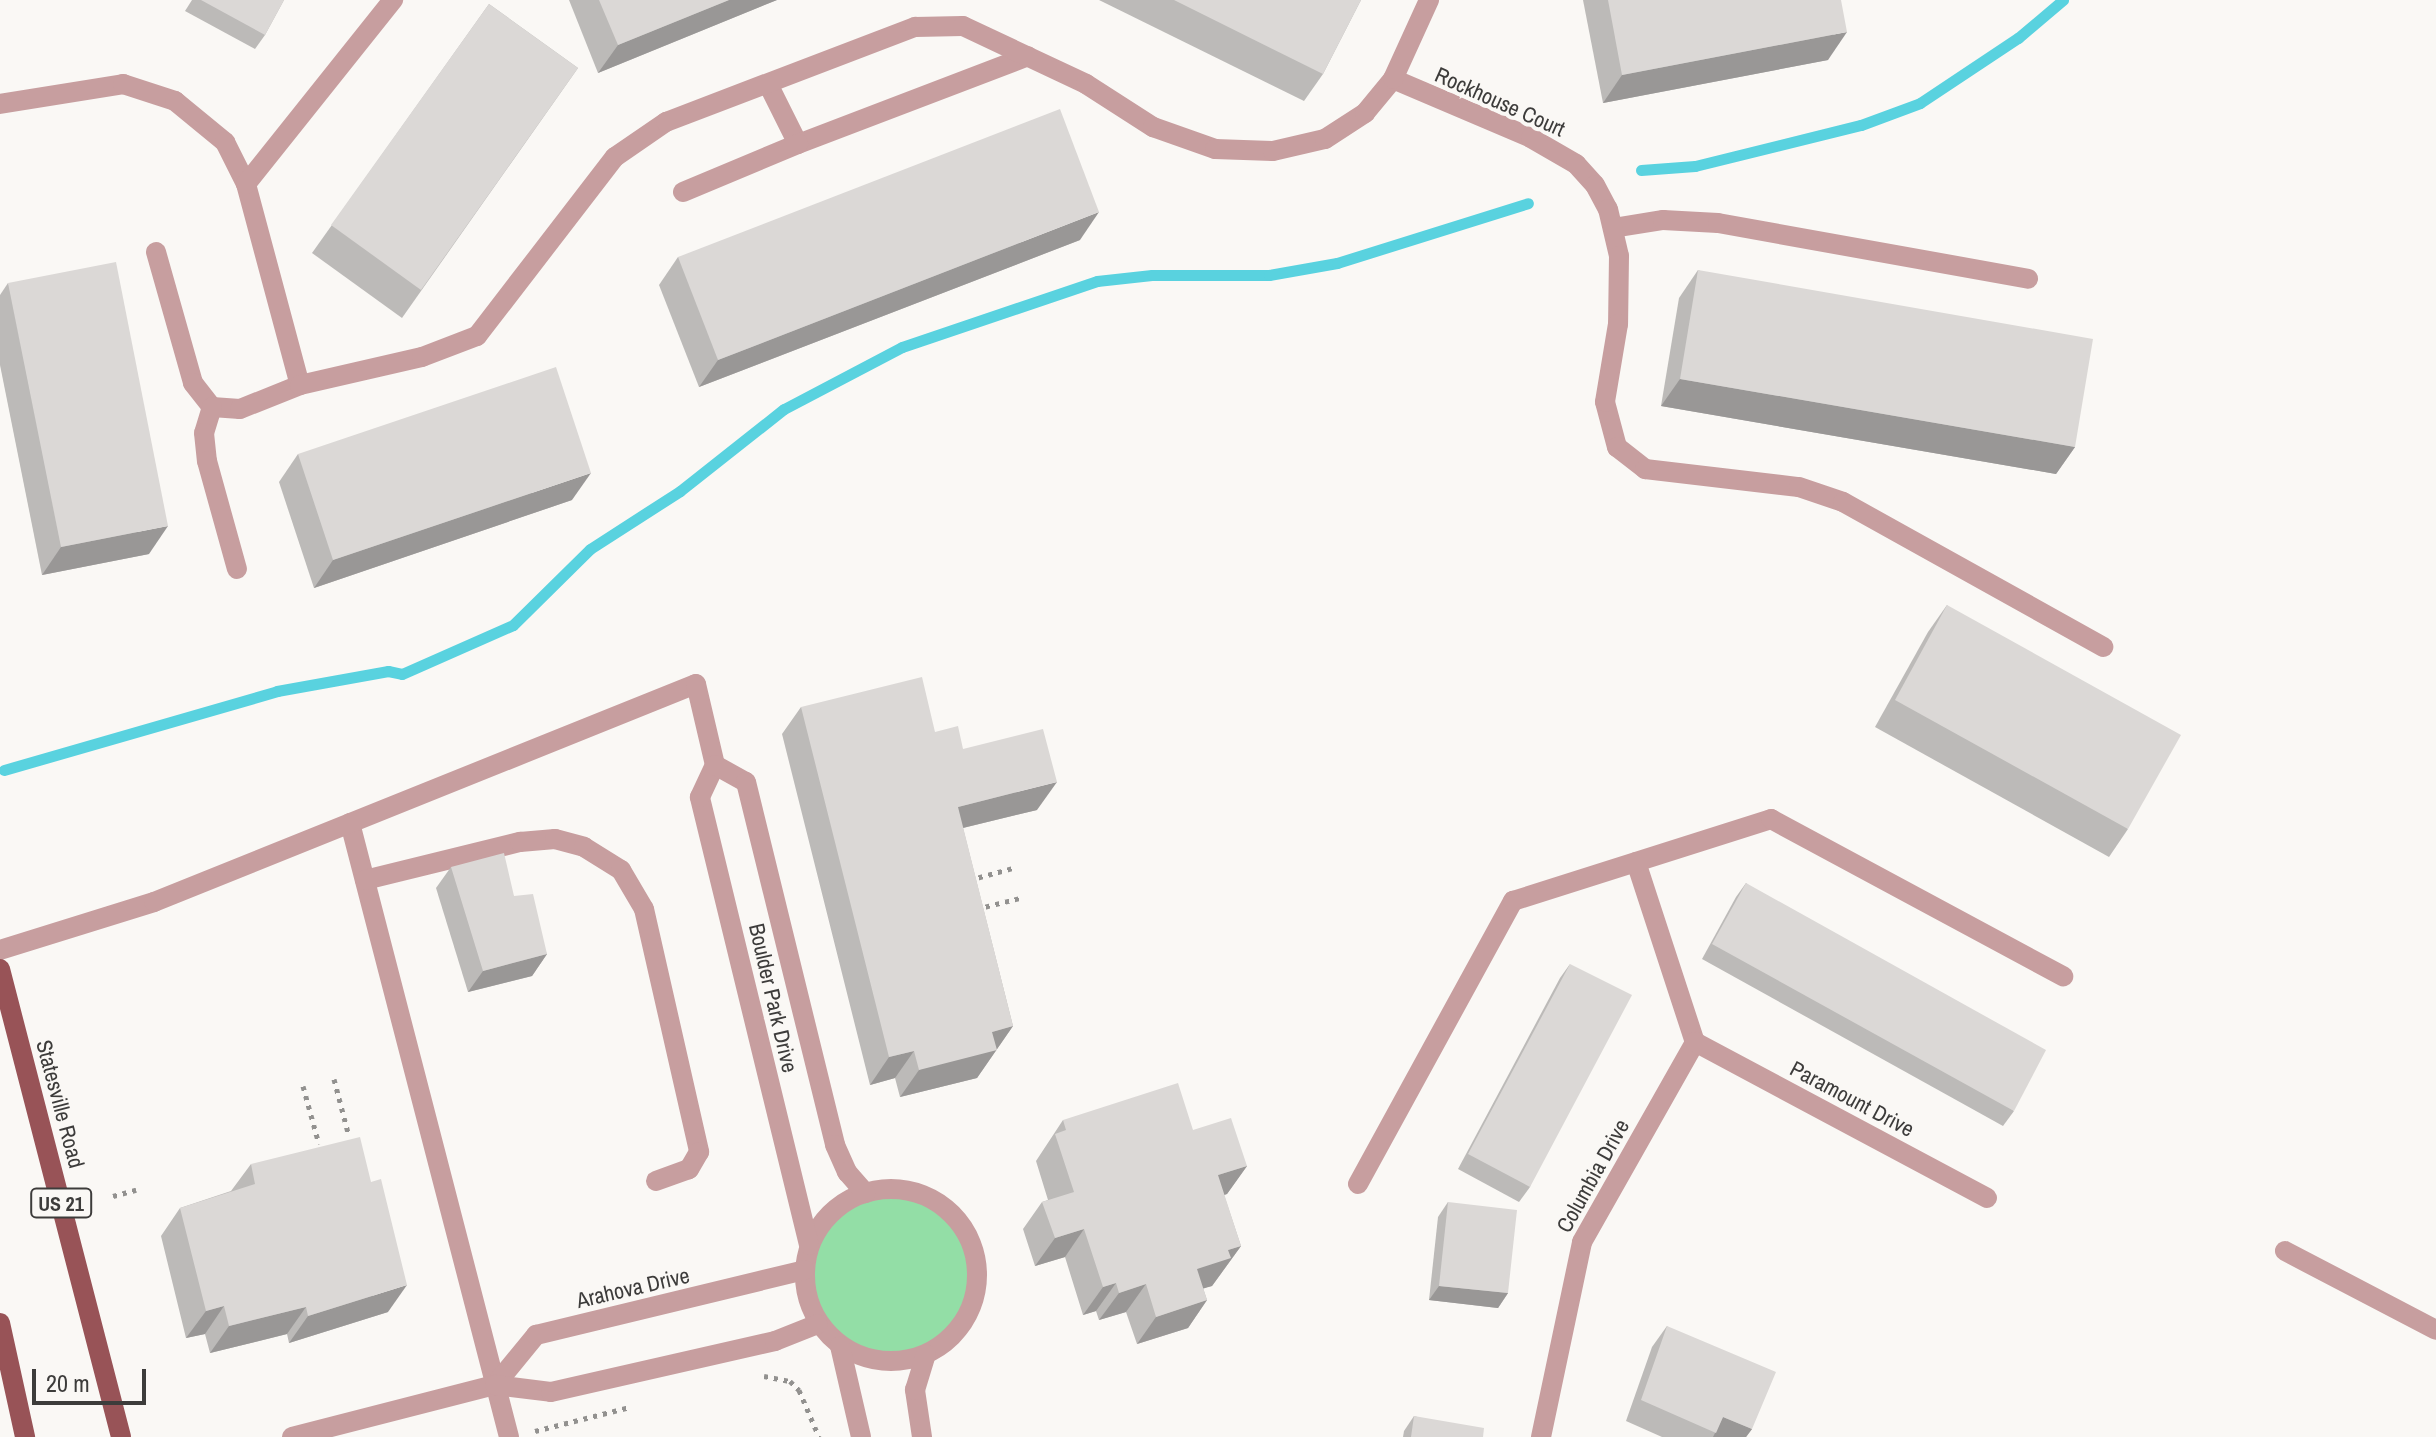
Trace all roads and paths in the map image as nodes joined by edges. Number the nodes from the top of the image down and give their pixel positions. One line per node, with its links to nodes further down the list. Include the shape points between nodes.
1 (393, 0): 8 (street)
2 (1429, 0): 4 (street)
3 (1028, 56): 4 (street, via 1086,84 1153,127 1215,149 1273,151 1325,139 1365,113); 5 (street, via 963,26 915,27); 7 (street)
4 (1393, 79): 10 (street, Rockhouse Court, via 1531,138 1576,164 1595,185)
5 (768, 84): 7 (street); 13 (street, via 666,122 615,157 477,336 422,357)
6 (0, 104): 8 (street, via 123,84 136,88 175,101 225,142)
7 (798, 144): 9 (street)
8 (246, 184): 13 (street)
9 (683, 192)
10 (1613, 228): 12 (street, via 1663,220 1718,223); 16 (street, Rockhouse Court, via 1619,256 1618,324 1605,402 1617,447 1645,469 1799,487 1843,502)
11 (156, 252): 14 (street, via 193,383)
12 (2028, 279)
13 (300, 385): 14 (street, via 240,409)
14 (212, 407): 15 (street, via 204,433 207,461)
15 (237, 569)
16 (2103, 647)
17 (715, 765): 18 (street, via 696,684); 36 (street, Boulder Park Drive, via 746,782 835,1145 847,1172); 39 (street, Boulder Park Drive, via 700,797)
18 (350, 823): 21 (street); 25 (street, via 154,902)
19 (1636, 862): 27 (street, via 1771,819); 28 (street); 34 (street, via 1513,901)
20 (1013, 868): 22 (path)
21 (365, 880): 33 (street, via 520,842 555,839 584,847 621,870 644,909 699,1152 689,1169); 48 (street)
22 (957, 883)
23 (1020, 898): 24 (path)
24 (964, 912)
25 (0, 950)
26 (0, 969): 52 (main road, Statesville Road / US 21)
27 (2063, 976)
28 (1695, 1042): 38 (street, Paramount Drive); 58 (street, Columbia Drive, via 1582,1242)
29 (334, 1079): 31 (path)
30 (303, 1086): 32 (path)
31 (349, 1136)
32 (319, 1144)
33 (656, 1181)
34 (1358, 1184)
35 (136, 1190): 37 (path)
36 (865, 1193): 39 (street, via 842,1203); 46 (street, via 919,1193 943,1206 963,1227 975,1255 975,1301 951,1338)
37 (113, 1196)
38 (1987, 1198)
39 (809, 1245): 41 (street)
40 (2285, 1251): 44 (street)
41 (804, 1270): 43 (street, via 806,1297); 48 (street, Arahova Drive, via 536,1335)
42 (0, 1323): 51 (main road)
43 (818, 1324): 45 (street); 48 (street, via 775,1341 551,1392)
44 (2436, 1330)
45 (840, 1346): 46 (street, via 867,1359 897,1362); 56 (street)
46 (926, 1355): 57 (street, via 915,1390)
47 (748, 1377): 55 (path, via 790,1381 810,1405)
48 (495, 1385): 53 (street); 54 (street)
49 (641, 1405): 50 (path)
50 (531, 1432)
51 (25, 1437)
52 (121, 1437)
53 (292, 1437)
54 (509, 1437)
55 (819, 1437)
56 (861, 1437)
57 (922, 1437)
58 (1541, 1437)

